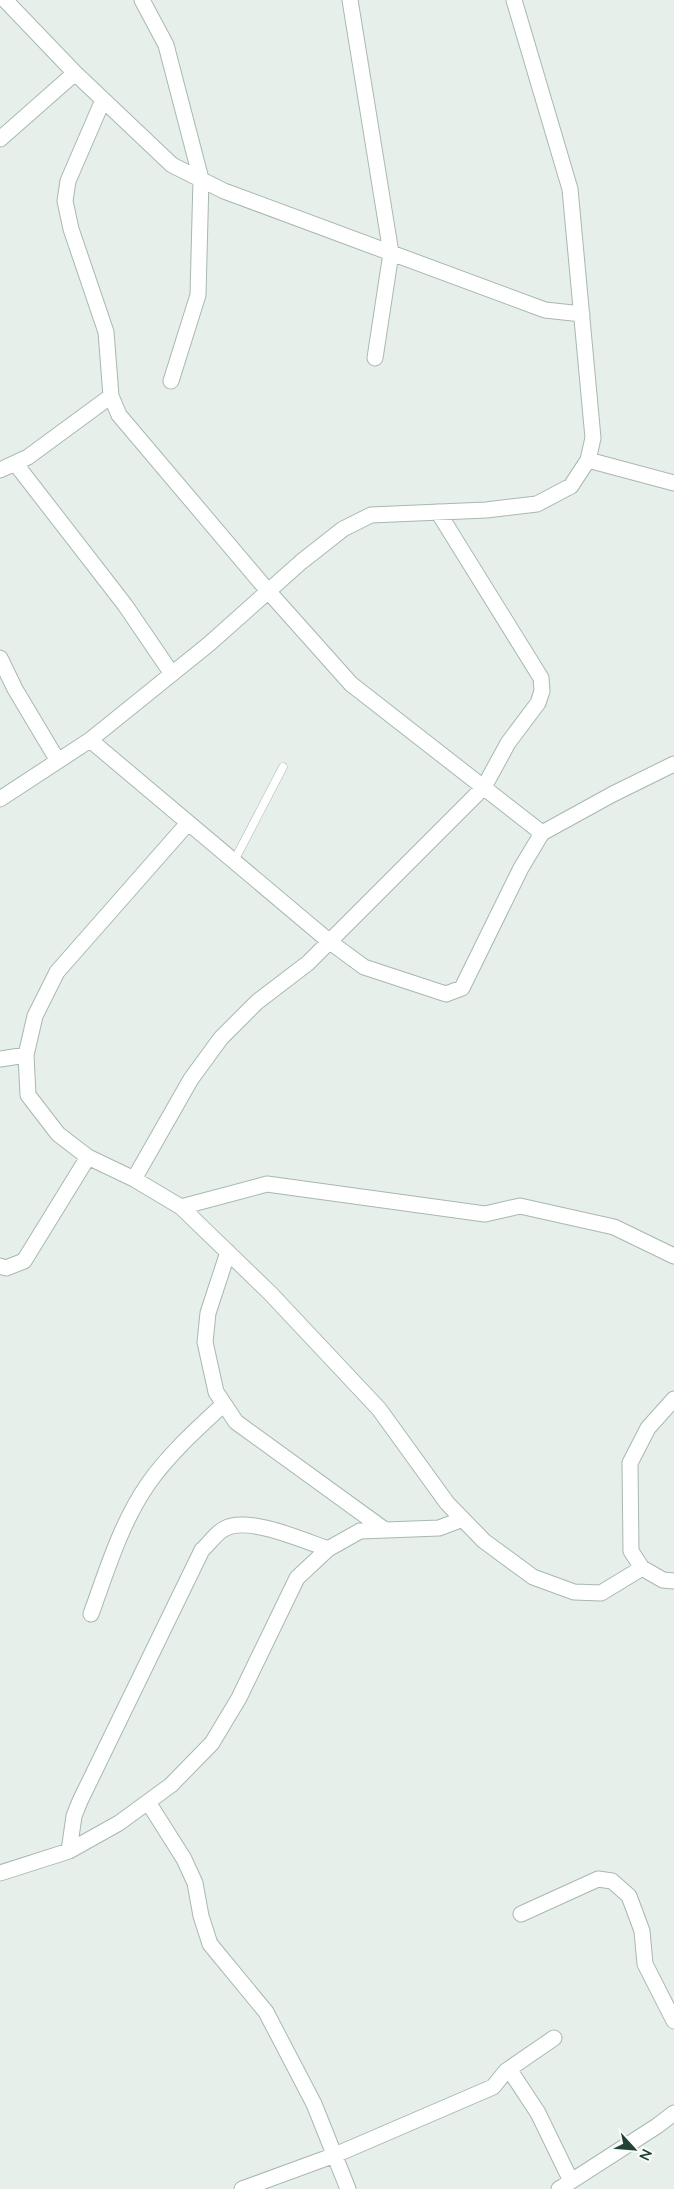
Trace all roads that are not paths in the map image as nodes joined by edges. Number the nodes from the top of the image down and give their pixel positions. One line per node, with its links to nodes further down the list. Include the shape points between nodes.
1 (5, 0): 5 (street)
2 (142, 0): 8 (street, via 166,45)
3 (350, 0): 9 (street)
4 (514, 0): 10 (street, via 570,188)
5 (75, 73): 6 (street); 7 (street)
6 (102, 100): 8 (street, via 172,165); 13 (street, via 68,181 65,201 71,229 106,332)
7 (0, 139)
8 (201, 179): 9 (street, via 224,191); 12 (street, via 198,295)
9 (391, 253): 10 (street, via 545,310); 11 (street)
10 (582, 314): 14 (street, via 593,438)
11 (375, 358)
12 (171, 381)
13 (111, 396): 15 (street); 19 (street, via 119,415)
14 (588, 460): 17 (street); 18 (street, via 571,486 536,504)
15 (15, 464): 16 (street); 21 (street, via 125,604)
16 (0, 470)
17 (674, 483)
18 (438, 512): 19 (street, via 371,515 344,529); 27 (street, via 541,678 542,691 538,703 508,742)
19 (268, 591): 21 (street); 27 (street, via 351,684)
20 (0, 658): 22 (street)
21 (172, 674): 23 (street)
22 (8, 691): 24 (street)
23 (90, 740): 24 (street); 29 (street)
24 (58, 761): 28 (street)
25 (674, 764): 30 (street)
26 (283, 767): 31 (lane)
27 (484, 788): 30 (street); 32 (street)
28 (0, 799)
29 (188, 823): 31 (street); 33 (street, via 57,972 35,1016)
30 (542, 833): 32 (street, via 521,868 462,988 446,994 364,967)
31 (234, 861): 32 (street)
32 (330, 942): 36 (street, via 257,1002 221,1038 191,1079)
33 (26, 1056): 34 (street); 35 (street, via 28,1095 58,1134)
34 (0, 1059)
35 (88, 1156): 36 (street); 40 (street, via 24,1262 6,1268)
36 (134, 1179): 37 (street)
37 (181, 1208): 38 (street); 39 (street, via 268,1184 484,1214 520,1206 614,1226)
38 (228, 1252): 42 (street, via 208,1313 205,1342 216,1392); 43 (street, via 379,1409 447,1503)
39 (674, 1256)
40 (0, 1266)
41 (674, 1398): 46 (street, via 648,1428 630,1463 631,1551)
42 (224, 1404): 44 (street, via 236,1422); 48 (street, via 176,1449 147,1485 119,1536)
43 (463, 1519): 44 (street, via 439,1528); 46 (street, via 484,1541 533,1577 574,1592 600,1593)
44 (384, 1530): 45 (street, via 360,1531)
45 (328, 1549): 49 (street, via 297,1578 239,1698 212,1743 171,1785); 50 (street, via 271,1528 246,1525 225,1528 202,1550 80,1801 74,1816)
46 (642, 1568): 47 (street, via 663,1580)
47 (674, 1581)
48 (91, 1614)
49 (148, 1802): 50 (street); 57 (street, via 184,1859 195,1883 210,1944 266,2012 314,2104)
50 (69, 1851): 51 (street)
51 (0, 1872)
52 (521, 1914): 53 (street, via 598,1879 612,1881 630,1896 642,1931 645,1964)
53 (674, 2021)
54 (554, 2038): 55 (street)
55 (509, 2069): 57 (street, via 493,2087); 58 (street, via 538,2113)
56 (674, 2113): 58 (street)
57 (335, 2155): 59 (street); 60 (street)
58 (565, 2185)
59 (242, 2189)
60 (348, 2189)

